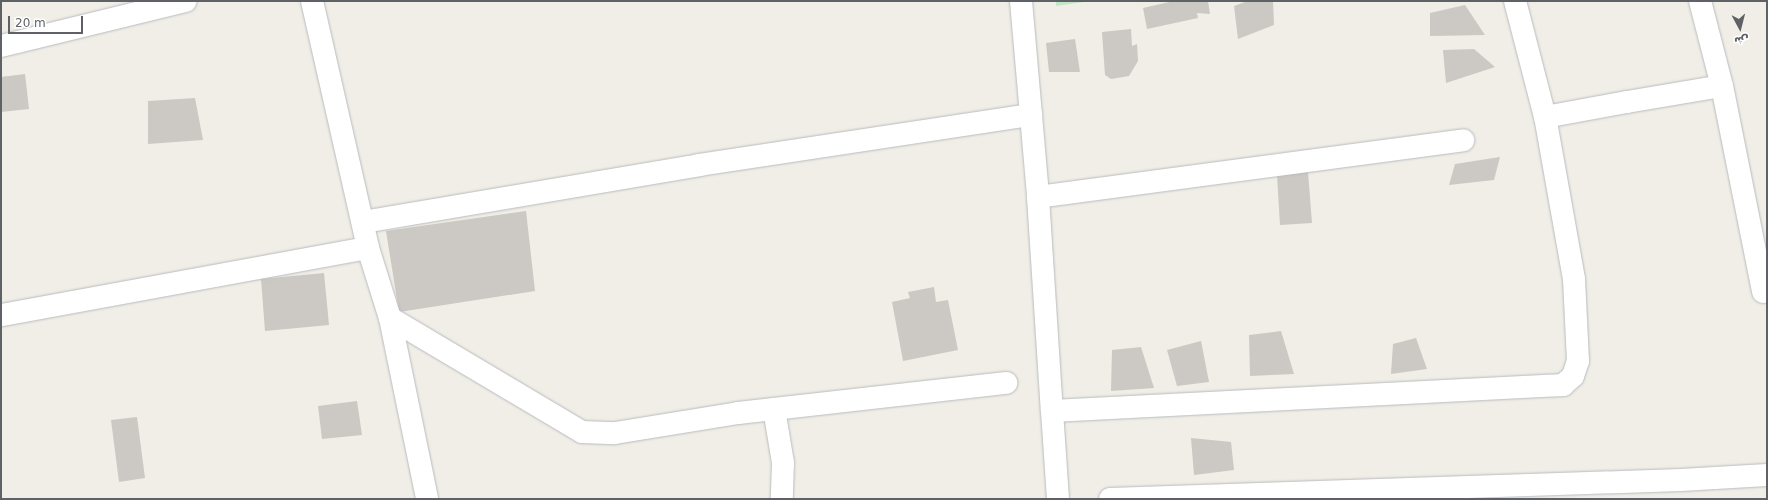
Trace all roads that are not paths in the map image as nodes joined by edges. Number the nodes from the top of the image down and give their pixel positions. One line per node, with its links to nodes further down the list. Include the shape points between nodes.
1 (186, 1): 6 (street)
2 (312, 1): 12 (street)
3 (1021, 1): 8 (street)
4 (1515, 1): 9 (street)
5 (1700, 1): 7 (street)
6 (1, 46)
7 (1722, 86): 9 (street); 14 (street)
8 (1031, 115): 11 (street); 12 (street, via 699,165)
9 (1545, 117): 19 (street, via 1576,303 1578,361 1573,376 1563,385)
10 (1463, 140): 11 (street)
11 (1038, 197): 19 (street)
12 (363, 222): 13 (street)
13 (368, 248): 15 (street); 16 (street)
14 (1763, 292)
15 (2, 315)
16 (390, 318): 18 (street, via 582,432 615,433); 21 (street)
17 (1006, 383): 18 (street)
18 (774, 409): 22 (street, via 783,463)
19 (1052, 411): 23 (street)
20 (1767, 475): 24 (street)
21 (427, 499)
22 (782, 499)
23 (1058, 499)
24 (1110, 499)

